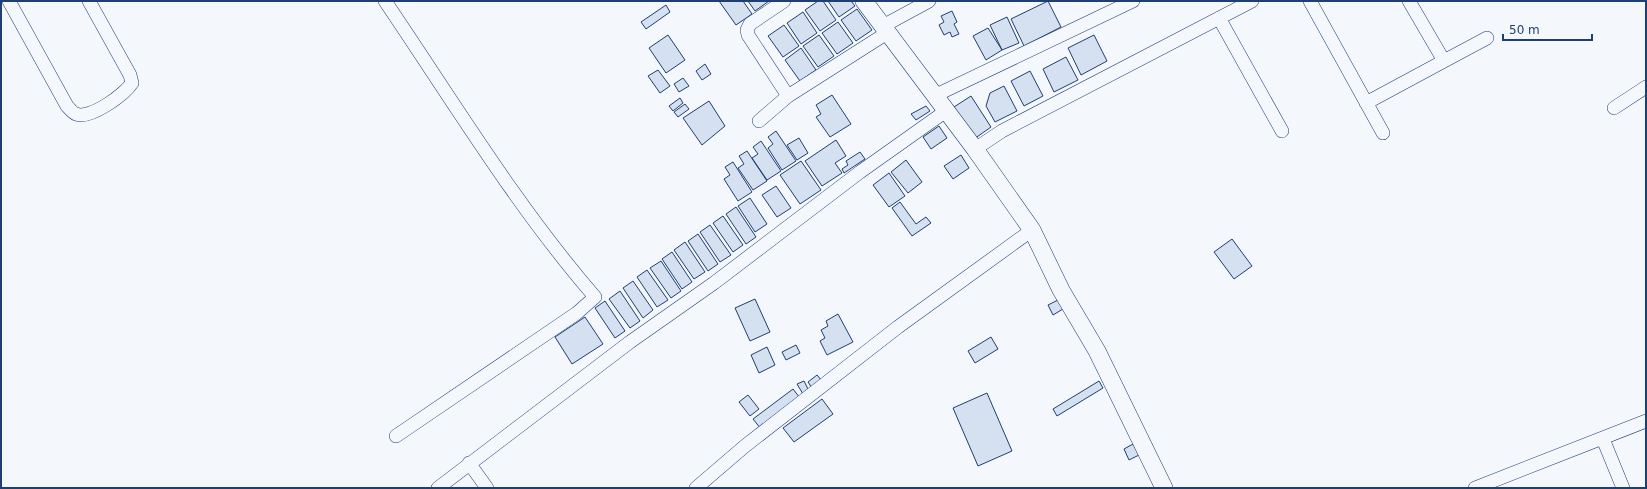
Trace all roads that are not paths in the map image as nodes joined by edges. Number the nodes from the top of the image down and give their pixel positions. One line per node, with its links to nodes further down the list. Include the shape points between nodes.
1 (8, 1): 2 (street, via 66,106 76,114 86,116 127,90 132,83)
2 (89, 1)
3 (385, 1): 27 (street, via 515,194 557,253 595,297 577,313)
4 (784, 1): 16 (street, via 750,24 747,30)
5 (864, 1): 12 (main road)
6 (929, 1): 12 (street)
7 (1133, 1): 17 (street)
8 (1252, 1): 11 (street)
9 (1310, 1): 18 (street)
10 (1409, 1): 14 (street)
11 (1219, 18): 22 (street); 24 (street, via 1002,131)
12 (885, 29): 16 (street); 17 (main road)
13 (1487, 38): 14 (street)
14 (1444, 61): 18 (street)
15 (1646, 87): 19 (street)
16 (788, 96): 21 (street)
17 (934, 96): 20 (main road)
18 (1366, 103): 23 (street)
19 (1614, 108)
20 (946, 111): 24 (main road); 29 (street)
21 (759, 121)
22 (1282, 131)
23 (1383, 133)
24 (975, 149): 25 (main road)
25 (1032, 230): 32 (street, via 898,327 745,446); 33 (main road, via 1061,290 1097,350)
26 (1646, 421): 28 (street)
27 (396, 436)
28 (1603, 439): 34 (street); 35 (street)
29 (469, 463): 30 (street); 31 (street)
30 (438, 488)
31 (487, 488)
32 (696, 488)
33 (1164, 488)
34 (1475, 488)
35 (1623, 488)

